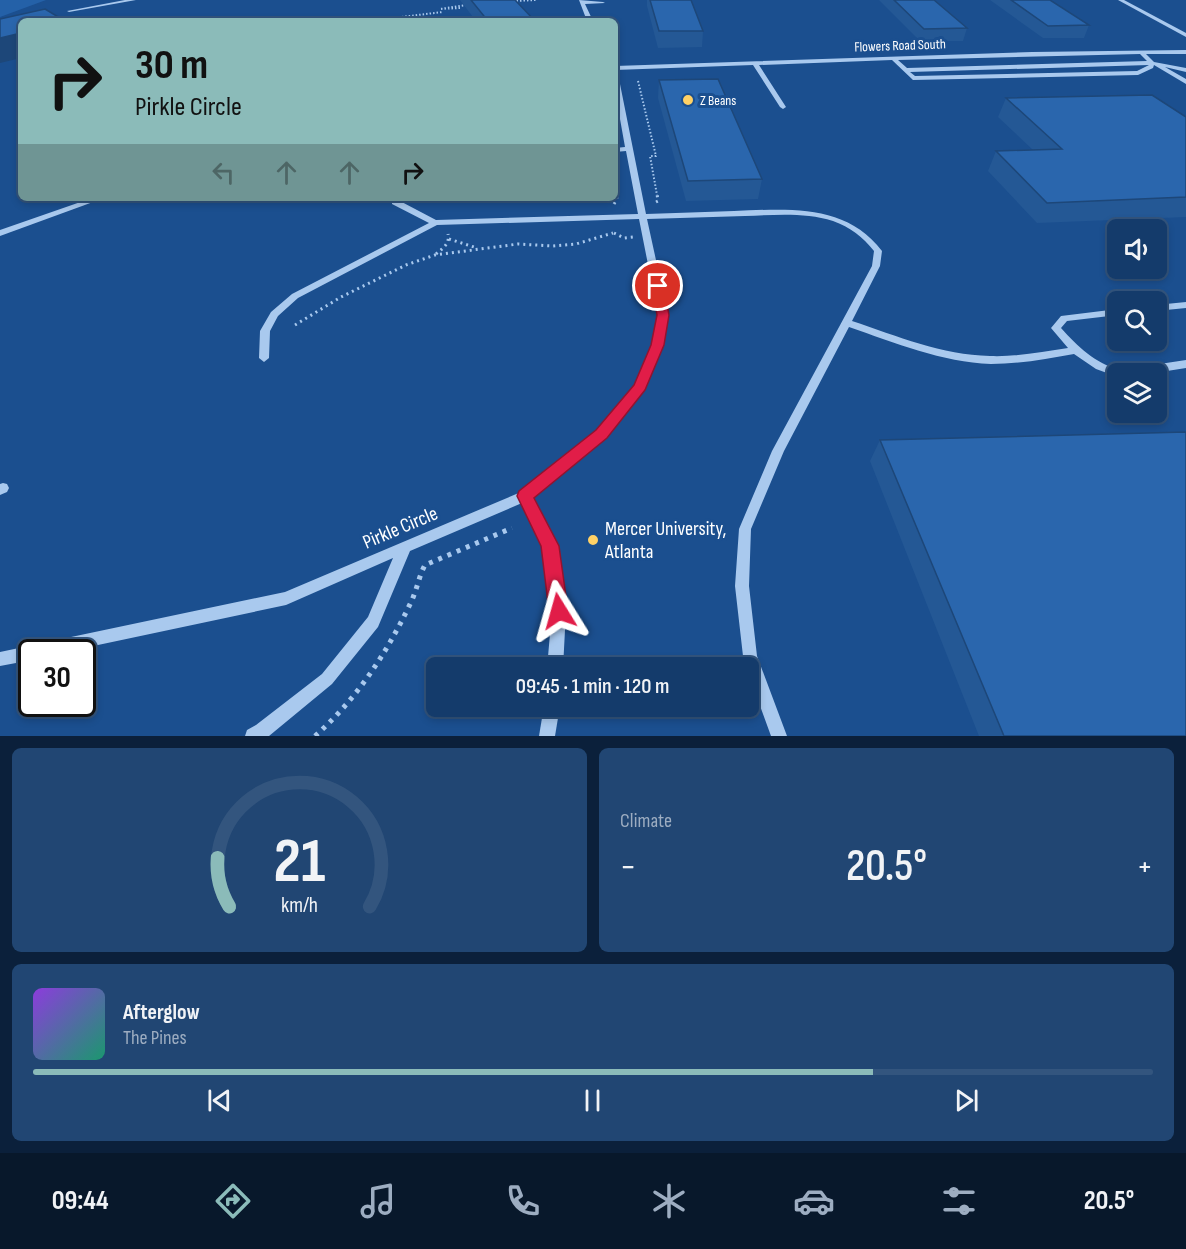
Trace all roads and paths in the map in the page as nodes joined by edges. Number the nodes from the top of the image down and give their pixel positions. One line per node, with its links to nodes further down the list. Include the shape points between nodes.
1 (134, 0): 9 (street)
2 (536, 0): 4 (path)
3 (1120, 0): 12 (street)
4 (506, 1)
5 (582, 2): 6 (street); 11 (street)
6 (603, 3)
7 (469, 5): 8 (path)
8 (459, 7): 10 (path)
9 (69, 11)
10 (387, 18)
11 (589, 18)
12 (1186, 35)
13 (1186, 52): 14 (street, Flowers Road South)
14 (1142, 53): 15 (street, Flowers Road South); 17 (street)
15 (893, 58): 16 (street, Flowers Road South); 17 (street, via 913,78 1138,73)
16 (755, 63): 18 (street, Flowers Road South); 23 (street)
17 (1152, 63): 19 (street); 21 (street)
18 (618, 68)
19 (1186, 70)
20 (636, 74): 27 (path, via 656,156 650,156)
21 (1186, 82)
22 (618, 90): 24 (street, Pirkle Circle)
23 (783, 106)
24 (629, 149): 25 (street); 29 (street, Pirkle Circle)
25 (618, 150)
26 (81, 201): 32 (street)
27 (658, 201)
28 (395, 202): 30 (street)
29 (643, 215): 30 (street); 40 (street, via 803,212 844,222 878,250 876,266); 47 (street, Pirkle Circle, via 663,315 658,345 640,387 602,434)
30 (435, 223): 43 (street, via 296,296 274,314 265,331)
31 (446, 230): 34 (path)
32 (0, 233)
33 (633, 237): 35 (path, via 624,238 615,231 576,244)
34 (449, 239): 35 (path); 36 (path)
35 (478, 248): 36 (path)
36 (435, 255): 41 (path, via 341,297)
37 (1186, 305): 38 (street)
38 (1167, 307)
39 (1107, 313): 42 (street, via 1064,318 1056,328)
40 (846, 323): 42 (street, via 935,351 990,360); 58 (street, via 778,451 745,530 742,586 750,656)
41 (296, 325)
42 (1075, 350): 46 (street)
43 (264, 358)
44 (1186, 364): 45 (street)
45 (1167, 367)
46 (1107, 371)
47 (525, 496): 49 (street, Pirkle Circle); 52 (street, via 550,546 559,611)
48 (512, 528): 56 (path, via 425,565 381,659)
49 (405, 548): 50 (street, Pirkle Circle, via 286,598); 55 (street, via 374,622 327,679)
50 (96, 639)
51 (18, 656): 53 (street, Pirkle Circle)
52 (556, 657)
53 (0, 659)
54 (551, 717): 57 (street)
55 (253, 736)
56 (315, 736)
57 (548, 736)
58 (780, 736)

